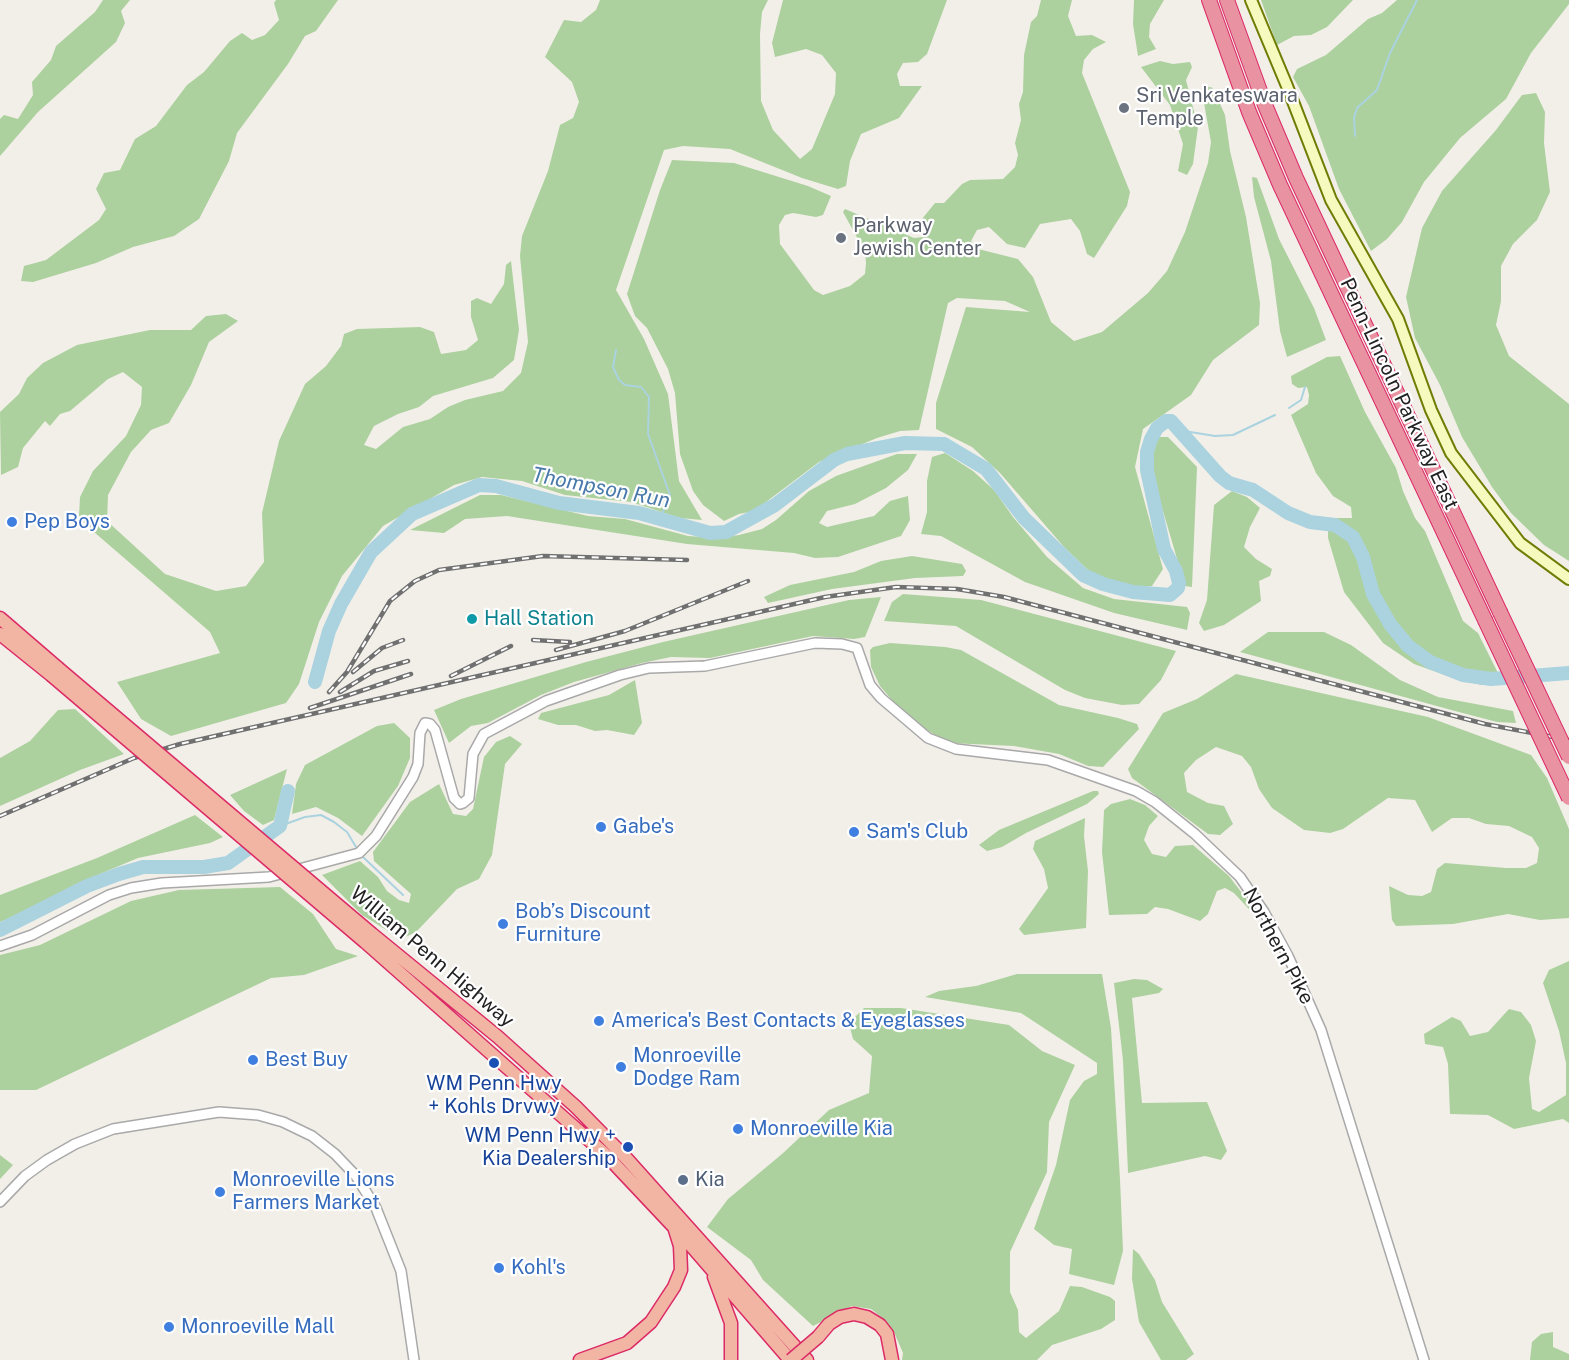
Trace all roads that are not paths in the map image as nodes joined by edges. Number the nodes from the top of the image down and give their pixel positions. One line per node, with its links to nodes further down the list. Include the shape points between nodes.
1 (1209, 0): 9 (highway, Penn-Lincoln Parkway East, bridge, via 1280,185)
2 (1227, 0): 8 (highway, Penn-Lincoln Parkway East, bridge, via 1296,178)
3 (1251, 0): 4 (main road, via 1331,200 1398,319 1451,453 1520,543)
4 (1569, 579)
5 (0, 618): 7 (highway, William Penn Highway)
6 (0, 634): 7 (highway, William Penn Highway)
7 (54, 671): 10 (highway, William Penn Highway, bridge)
8 (1569, 757)
9 (1569, 798)
10 (369, 938): 13 (highway, William Penn Highway, via 560,1111); 16 (highway, William Penn Highway, via 498,1037 576,1107)
11 (0, 946): 25 (street, Northern Pike, via 38,933 109,895 131,888 268,877 359,853 376,836 417,770 420,733 425,723 435,730 454,798 460,804 469,798 473,754 484,734 546,701 656,667 705,666 815,643 857,648 870,685 898,715 928,738 956,749 1048,759 1136,791 1195,834 1240,877 1288,956 1321,1030)
12 (0, 1202): 17 (street, via 47,1160 111,1130 221,1112 283,1122 315,1138 335,1154 356,1176 376,1208 401,1271)
13 (670, 1221): 14 (highway, William Penn Highway); 18 (highway, via 681,1246 682,1264 678,1281 660,1309 634,1339)
14 (705, 1260): 19 (highway, via 729,1315); 20 (highway, William Penn Highway)
15 (818, 1337): 20 (highway, bridge); 23 (highway, via 846,1322 865,1323 881,1337); 24 (highway, via 840,1317 867,1317 887,1334)
16 (792, 1342): 21 (highway, William Penn Highway); 22 (highway)
17 (414, 1360)
18 (580, 1360)
19 (731, 1360)
20 (790, 1360)
21 (807, 1360)
22 (812, 1360)
23 (885, 1360)
24 (892, 1360)
25 (1424, 1360)

